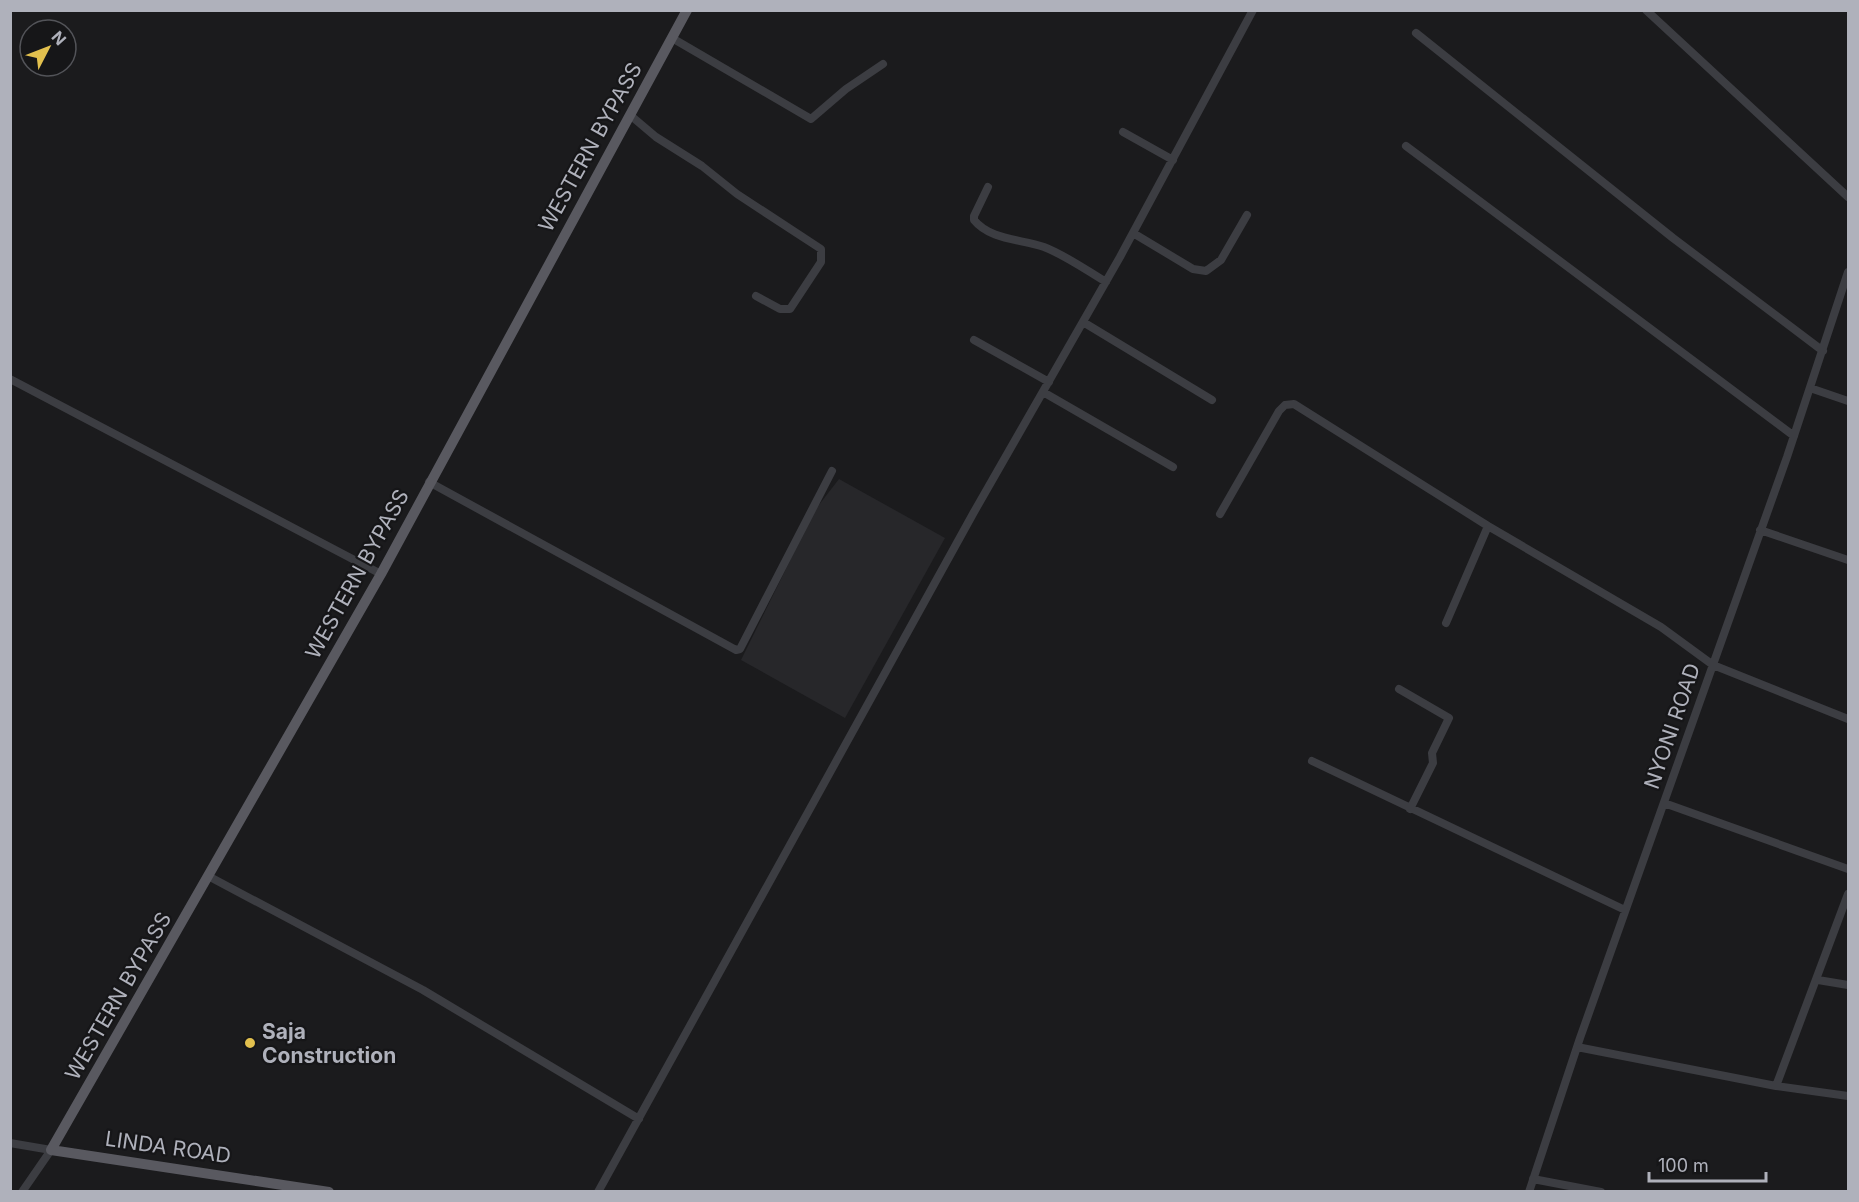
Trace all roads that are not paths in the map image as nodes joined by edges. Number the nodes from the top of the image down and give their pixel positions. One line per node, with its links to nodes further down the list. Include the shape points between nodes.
1 (687, 10): 5 (main road, WESTERN BYPASS)
2 (1253, 10): 10 (street)
3 (1646, 10): 12 (street)
4 (1416, 33): 20 (street)
5 (672, 38): 6 (street, via 811,119); 7 (main road, WESTERN BYPASS)
6 (883, 64)
7 (630, 115): 17 (street, via 737,194 821,249 820,262 790,309 780,309); 30 (main road, WESTERN BYPASS)
8 (1123, 132): 10 (street)
9 (1406, 146): 27 (street)
10 (1173, 160): 14 (street)
11 (988, 187): 16 (street, via 974,216 982,228 1016,242 1045,247)
12 (1848, 197)
13 (1247, 215): 14 (street, via 1221,261 1206,271 1193,269)
14 (1133, 233): 16 (street)
15 (1848, 272): 20 (street, NYONI ROAD)
16 (1106, 282): 18 (street)
17 (756, 296)
18 (1083, 322): 22 (street); 25 (street)
19 (974, 340): 22 (street)
20 (1822, 351): 23 (street, NYONI ROAD)
21 (10, 379): 35 (street)
22 (1049, 382): 24 (street)
23 (1810, 388): 26 (street); 27 (street, NYONI ROAD)
24 (1043, 392): 28 (street); 52 (street, via 807,810)
25 (1212, 400)
26 (1848, 401)
27 (1794, 436): 33 (street, NYONI ROAD)
28 (1173, 467)
29 (832, 471): 30 (street, via 740,649 736,650)
30 (429, 482): 35 (main road, WESTERN BYPASS)
31 (1220, 514): 32 (street, via 1279,411 1289,403)
32 (1488, 526): 36 (street); 37 (street, via 1661,627)
33 (1760, 531): 34 (street); 37 (street, NYONI ROAD)
34 (1848, 560)
35 (381, 574): 44 (main road, WESTERN BYPASS)
36 (1446, 622)
37 (1713, 665): 39 (street); 41 (street, NYONI ROAD)
38 (1399, 689): 42 (street, via 1449,718 1432,753 1433,763)
39 (1848, 719)
40 (1312, 761): 42 (street)
41 (1664, 803): 43 (street); 46 (street, NYONI ROAD)
42 (1410, 809): 46 (street)
43 (1848, 869)
44 (210, 877): 52 (street, via 423,990); 54 (main road, WESTERN BYPASS)
45 (1848, 894): 47 (street)
46 (1625, 910): 49 (street, NYONI ROAD)
47 (1818, 980): 48 (street); 50 (street)
48 (1848, 985)
49 (1577, 1047): 50 (street); 55 (street, NYONI ROAD)
50 (1776, 1086): 51 (street)
51 (1848, 1096)
52 (639, 1119): 58 (street)
53 (10, 1143): 54 (street)
54 (51, 1150): 56 (street); 57 (main road, LINDA ROAD)
55 (1533, 1179): 59 (street, NYONI ROAD); 60 (street)
56 (22, 1191)
57 (329, 1191)
58 (598, 1191)
59 (1529, 1191)
60 (1601, 1191)

